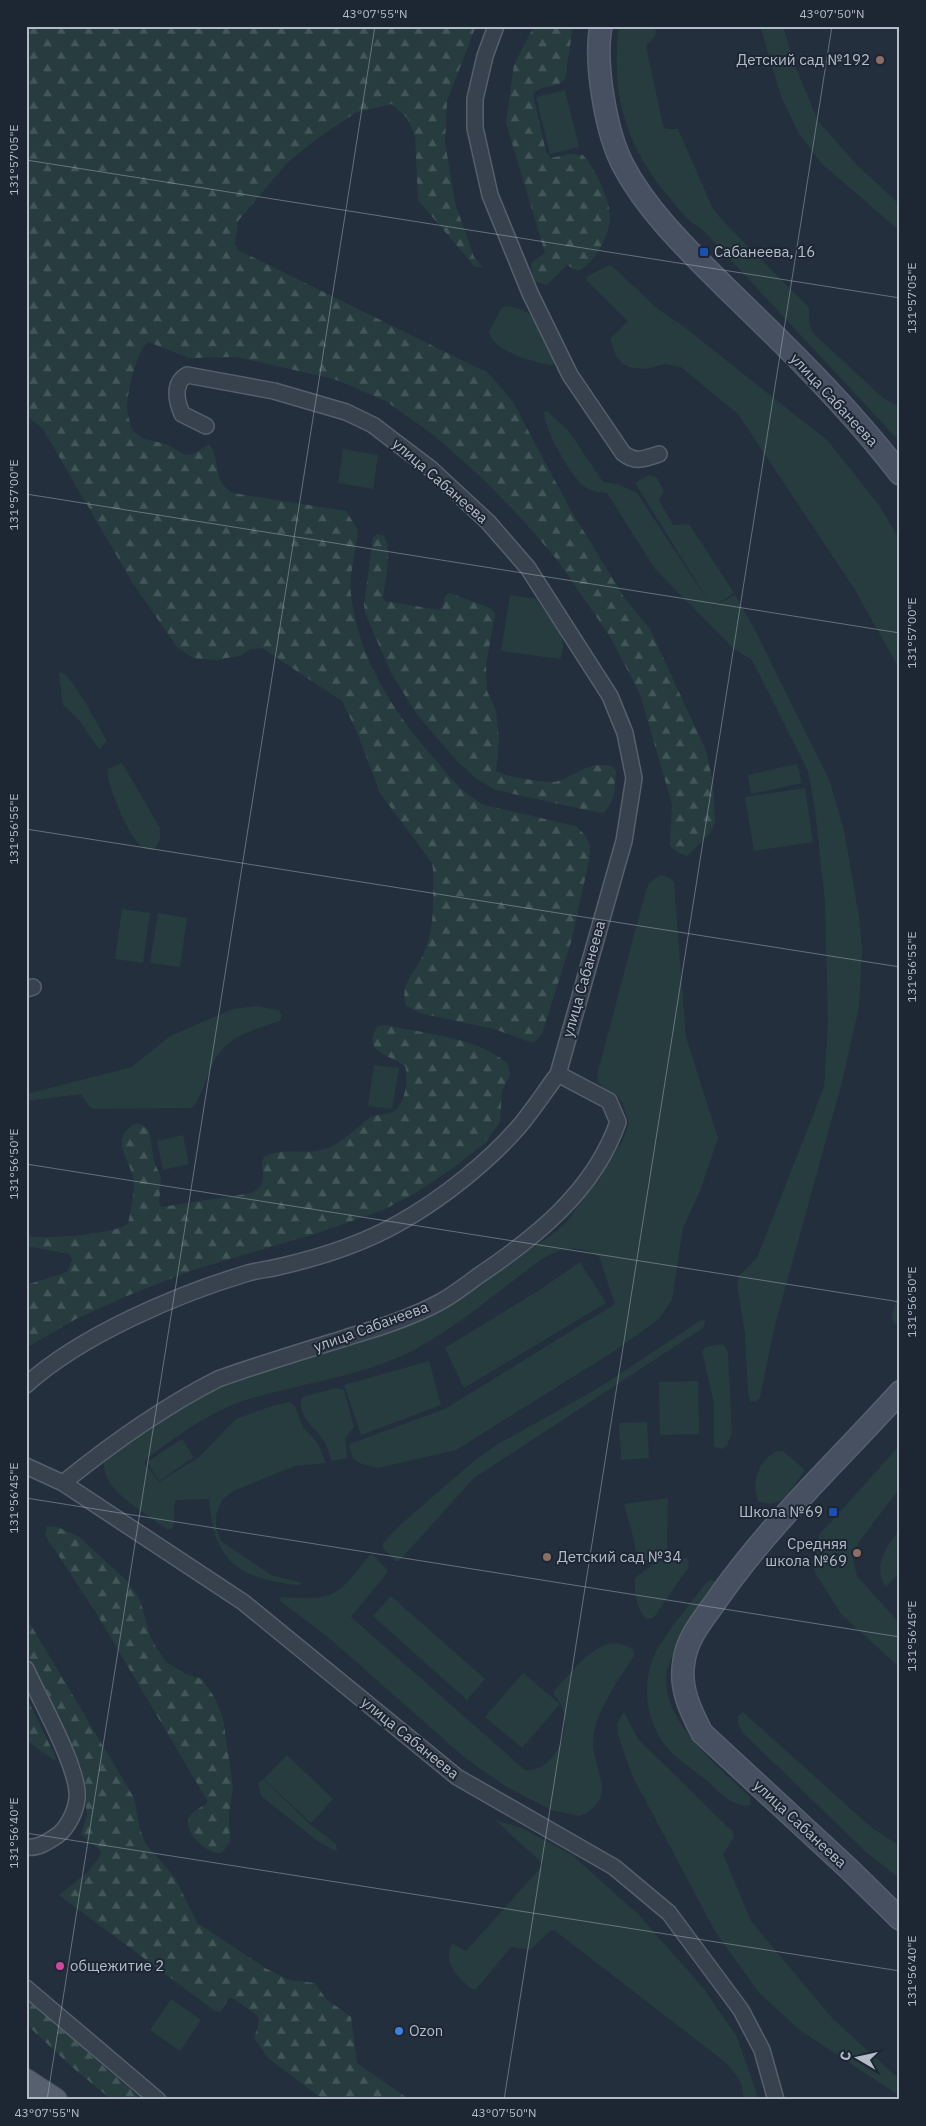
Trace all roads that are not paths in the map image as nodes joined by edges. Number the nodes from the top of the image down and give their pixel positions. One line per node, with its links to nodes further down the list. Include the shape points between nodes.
1 (496, 26): 4 (street, via 484,56 475,99 475,128 490,195 530,293 570,375 623,453 640,460)
2 (600, 26): 5 (street, улица Сабанеева, via 599,51 611,134 623,166 641,194 714,276 876,442)
3 (206, 426): 6 (street, улица Сабанеева, via 182,414 177,402 179,382 187,375 274,391 346,412 373,425 430,469 488,522 528,568 610,696 625,733 634,778 624,841)
4 (659, 454)
5 (900, 474)
6 (558, 1074): 7 (street, via 523,1122 498,1148 399,1223 328,1253 250,1273 177,1298 129,1320 56,1361); 10 (street, улица Сабанеева, via 609,1101 618,1122 595,1168 556,1217 502,1261 440,1302 380,1328 218,1379 126,1436)
7 (26, 1385)
8 (900, 1392): 13 (street, улица Сабанеева, via 736,1571 692,1635 684,1660 682,1685 702,1733)
9 (26, 1466): 10 (street)
10 (63, 1484): 18 (street, улица Сабанеева, via 243,1602 457,1777 614,1867 669,1913 741,2010 762,2050)
11 (26, 1670): 12 (street, via 72,1769 78,1797 61,1833 44,1844)
12 (26, 1848)
13 (900, 1919)
14 (26, 1988): 17 (street)
15 (26, 2081): 16 (main road)
16 (55, 2100)
17 (158, 2100)
18 (776, 2100)

